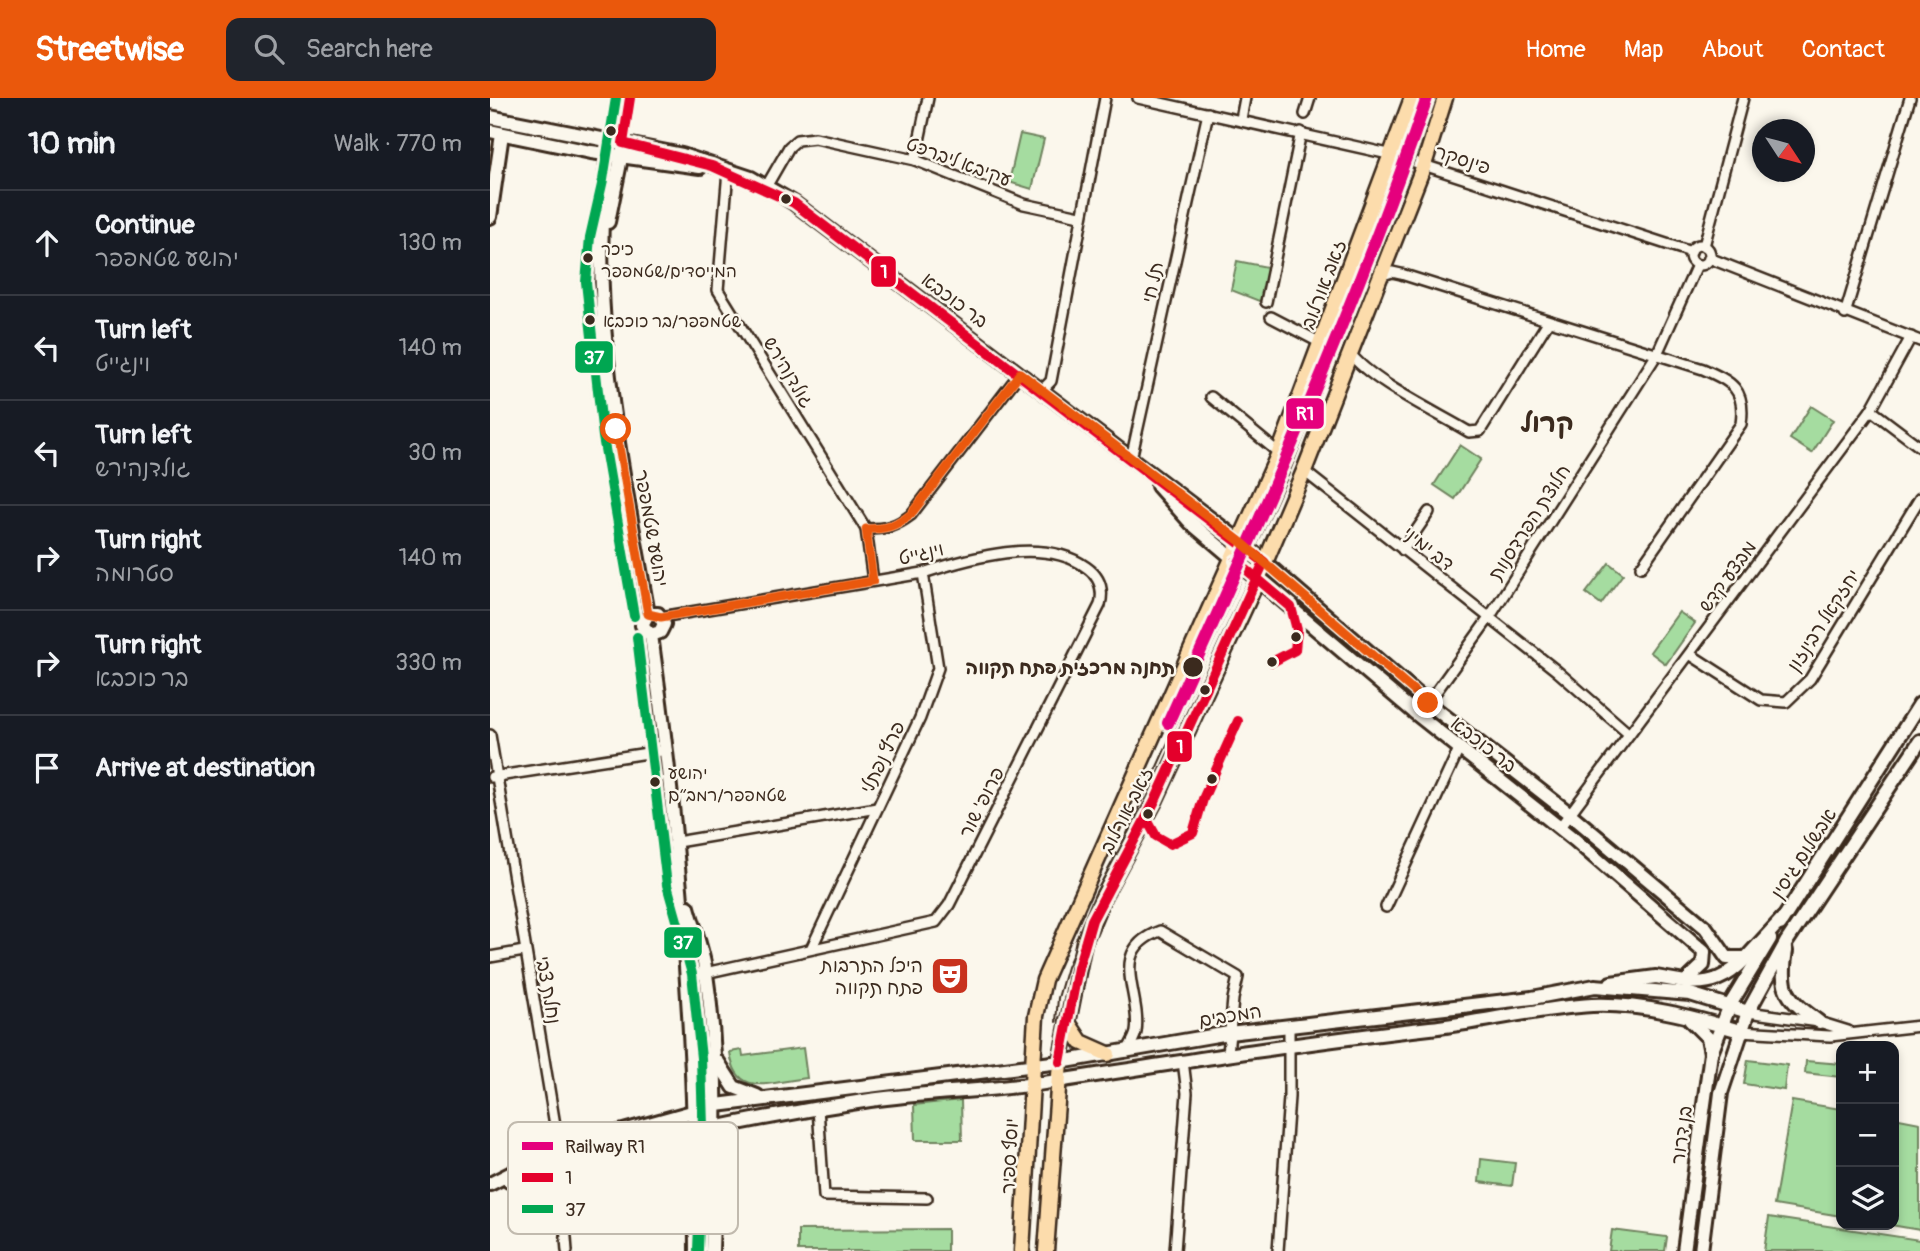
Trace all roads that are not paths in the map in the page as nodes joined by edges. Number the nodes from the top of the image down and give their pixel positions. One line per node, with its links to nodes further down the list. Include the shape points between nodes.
1 (617, 98): 18 (street, יהושע שטמפפר)
2 (630, 98): 18 (street, יהושע שטמפפר)
3 (929, 98): 21 (street)
4 (1105, 98): 26 (street)
5 (1138, 98): 12 (street, פינסקר)
6 (1245, 98): 15 (street)
7 (1310, 98): 13 (street)
8 (1412, 98): 20 (main road, זאב אורלוב)
9 (1445, 98): 22 (main road, זאב אורלוב)
10 (1744, 98): 29 (street)
11 (1910, 98): 35 (street)
12 (1208, 113): 15 (street, פינסקר); 48 (street, תל חי)
13 (1306, 114)
14 (490, 117): 18 (street)
15 (1241, 120): 16 (street, פינסקר)
16 (1301, 132): 20 (street, פינסקר); 34 (street)
17 (496, 133): 19 (street); 27 (street)
18 (616, 149): 19 (street); 23 (street, יהושע שטמפפר); 24 (street, בר כוכבא, via 682,155); 28 (street, יהושע שטמפפר)
19 (591, 152): 23 (street, via 603,160)
20 (1393, 155): 22 (street, פינסקר); 39 (main road, זאב אורלוב)
21 (915, 160): 25 (street, עקיבא ליברכט, via 815,138 797,140); 26 (street, עקיבא ליברכט, via 1024,204)
22 (1424, 164): 30 (street, פינסקר); 33 (main road, זאב אורלוב)
23 (606, 170): 28 (street, יהושע שטמפפר)
24 (728, 172): 25 (street, בר כוכבא); 53 (street, גולדנהירש, via 718,290)
25 (766, 187): 42 (street, בר כוכבא, via 843,238)
26 (1080, 216): 43 (street, via 1051,381)
27 (490, 217)
28 (604, 240): 63 (street, יהושע שטמפפר, via 600,282 617,435)
29 (1704, 246): 30 (street); 31 (street)
30 (1691, 252): 32 (street)
31 (1709, 258): 32 (street); 35 (street)
32 (1698, 265): 41 (street, חלוצת הפרדסנות)
33 (1380, 276): 37 (street, via 1401,274); 40 (main road, זאב אורלוב)
34 (1266, 302)
35 (1846, 314): 38 (street)
36 (1271, 317): 39 (street)
37 (1548, 322): 40 (street, via 1480,431 1469,432 1373,374); 41 (street)
38 (1915, 339): 45 (street, מבצע קדש)
39 (1321, 343): 47 (main road, זאב אורלוב)
40 (1349, 352): 49 (main road, זאב אורלוב)
41 (1657, 354): 58 (street, via 1722,378 1741,396 1743,408 1732,439); 64 (street, חלוצת הפרדסנות)
42 (1020, 373): 43 (street, בר כוכבא); 53 (street, via 911,514 897,526)
43 (1042, 390): 48 (street, בר כוכבא)
44 (1211, 397): 47 (street)
45 (1871, 410): 46 (street); 65 (street, מבצע קדש)
46 (1920, 447)
47 (1279, 453): 54 (main road, זאב אורלוב)
48 (1131, 459): 50 (street, בר כוכבא)
49 (1304, 471): 55 (street, דב ימיני); 57 (main road, זאב אורלוב)
50 (1150, 474): 54 (street, בר כוכבא); 56 (street, בר כוכבא, via 1191,523)
51 (1920, 498): 65 (street, יחזקאל רבינזון, via 1810,679 1786,702 1761,700)
52 (1429, 512): 55 (street)
53 (866, 529): 62 (street, גולדנהירש)
54 (1241, 542): 56 (main road, זאב אורלוב); 57 (street, בר כוכבא)
55 (1403, 550): 64 (street, דב ימיני)
56 (1234, 559): 60 (street, בר כוכבא); 110 (main road, זאב אורלוב, via 1044,980 1036,1016)
57 (1264, 562): 60 (main road, זאב אורלוב); 66 (street, בר כוכבא)
58 (1641, 567)
59 (923, 573): 61 (street, וינגייט, via 958,562 1038,551 1073,559); 62 (street, וינגייט); 75 (street, פרץ נפתלי, via 938,668)
60 (1258, 579): 68 (street, בר כוכבא); 94 (main road, זאב אורלוב, via 1155,801 1092,920)
61 (1098, 580): 83 (street, פרופ' שור, via 1100,605 944,914 936,922)
62 (873, 581): 63 (street, וינגייט)
63 (654, 616): 73 (street, יהושע שטמפפר, via 642,625 651,635)
64 (1489, 618): 66 (street, חלוצת הפרדסנות); 69 (street, דב ימיני)
65 (1691, 655): 69 (street, מבצע קדש)
66 (1428, 703): 68 (street, חלוצת הפרדסנות); 76 (street, בר כוכבא)
67 (1920, 704): 81 (street, אבשלום גיסין)
68 (1414, 712): 72 (street, בר כוכבא)
69 (1629, 734): 76 (street, מבצע קדש)
70 (490, 735): 74 (street, נחלת צבי)
71 (1920, 741): 82 (street, אבשלום גיסין)
72 (1460, 749): 77 (street, בר כוכבא); 80 (street)
73 (667, 750): 74 (street); 78 (street)
74 (493, 777): 84 (street, נחלת צבי)
75 (877, 808): 78 (street); 83 (street, פרץ נפתלי)
76 (1570, 814): 77 (street, מבצע קדש); 86 (street, בר כוכבא, via 1706,928 1727,958)
77 (1560, 827): 89 (street, בר כוכבא, via 1698,944 1703,965)
78 (677, 842): 79 (street)
79 (681, 883): 87 (street); 88 (street)
80 (1387, 907)
81 (1783, 919): 86 (street); 91 (street, אבשלום גיסין)
82 (1787, 941): 92 (street, אבשלום גיסין); 95 (street, via 1782,976 1788,997)
83 (812, 947): 87 (street, פרופ' שור)
84 (524, 951): 85 (street); 117 (street, נחלת צבי)
85 (490, 957)
86 (1746, 958): 89 (street, via 1721,979)
87 (706, 971): 88 (street, פרופ' שור); 107 (street)
88 (687, 977): 116 (street)
89 (1685, 982): 90 (street, via 1656,977)
90 (1595, 986): 91 (street, המכבים, via 1689,994); 96 (street, המכבים, via 1532,998)
91 (1730, 1005): 92 (street, המכבים); 97 (street, אבשלום גיסין)
92 (1748, 1012): 95 (street); 99 (street, אבשלום גיסין)
93 (1673, 1015): 97 (street, המכבים); 102 (street, המכבים, via 1592,1005); 104 (street, via 1702,1029)
94 (1068, 1021): 105 (main road, via 1081,1042); 109 (main road, זאב אורלוב)
95 (1819, 1022): 100 (street)
96 (1289, 1026): 101 (street, המכבים); 102 (street)
97 (1721, 1026): 99 (street, המכבים); 104 (street, בן דרור)
98 (1920, 1026): 100 (street)
99 (1740, 1031): 100 (street, via 1830,1036); 131 (street, בן דרור, via 1721,1093)
100 (1850, 1031)
101 (1230, 1033): 103 (street, המכבים); 103 (street, via 1238,977 1160,932 1139,943 1127,969 1136,1026); 106 (street)
102 (1289, 1044): 106 (street, המכבים); 129 (street)
103 (1127, 1052): 105 (street, המכבים)
104 (1712, 1053): 130 (street, בן דרור)
105 (1108, 1054): 109 (street, המכבים)
106 (1228, 1054): 108 (street, המכבים)
107 (715, 1057): 113 (street, via 734,1087); 114 (street)
108 (1183, 1061): 111 (street, המכבים); 128 (street, via 1187,1093)
109 (1060, 1062): 110 (street, המכבים); 111 (main road, זאב אורלוב)
110 (1035, 1063): 112 (main road, יוסף ספיר); 113 (street, המכבים)
111 (1058, 1081): 112 (street, המכבים); 127 (main road)
112 (1033, 1084): 115 (street, המכבים); 126 (main road, יוסף ספיר)
113 (764, 1098): 114 (street, המכבים)
114 (716, 1105): 116 (street, המכבים); 120 (street)
115 (818, 1108): 121 (street, המכבים); 125 (street, via 824,1196)
116 (695, 1110): 118 (street, המכבים); 119 (street)
117 (554, 1122)
118 (653, 1122)
119 (696, 1122)
120 (717, 1122)
121 (738, 1123)
122 (508, 1176): 124 (street, המכבים)
123 (508, 1180): 124 (street, המכבים)
124 (490, 1185)
125 (927, 1198)
126 (1022, 1251)
127 (1046, 1251)
128 (1175, 1251)
129 (1278, 1251)
130 (1684, 1251)
131 (1701, 1251)

